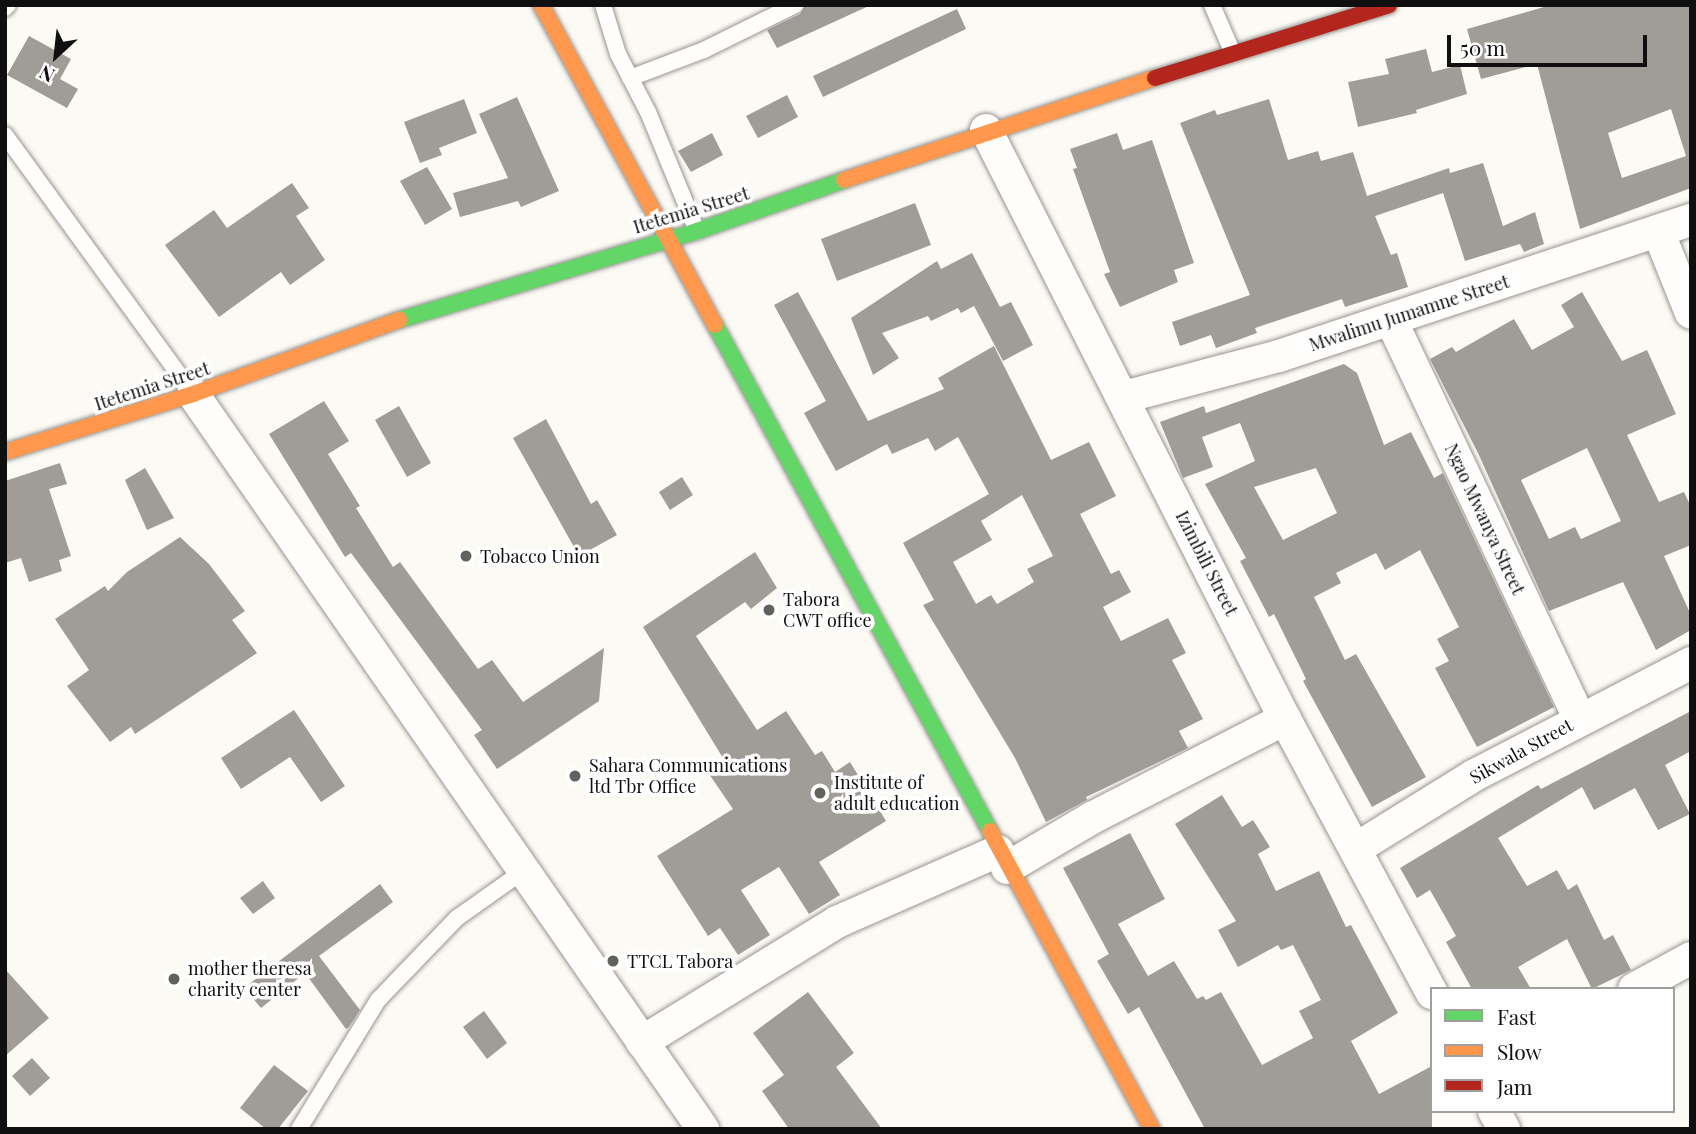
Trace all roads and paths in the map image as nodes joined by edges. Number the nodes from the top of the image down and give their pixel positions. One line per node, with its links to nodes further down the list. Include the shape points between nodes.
1 (541, 5): 13 (street)
2 (603, 5): 7 (lane)
3 (795, 5): 7 (lane, via 704,50)
4 (1212, 5): 6 (lane)
5 (1389, 5): 6 (street, Itetemia Street)
6 (1232, 51): 8 (street, Itetemia Street)
7 (631, 78): 11 (lane)
8 (986, 130): 11 (street, Itetemia Street); 17 (street, Izimbili Street)
9 (5, 135): 16 (lane)
10 (1691, 220): 12 (street, Mwalimu Jumamne Street)
11 (696, 231): 13 (street, Itetemia Street)
12 (1658, 231): 14 (street); 15 (street, Mwalimu Jumamne Street)
13 (666, 238): 16 (street, Itetemia Street, via 418,313); 23 (street)
14 (1691, 313)
15 (1391, 320): 17 (street, Mwalimu Jumamne Street, via 1279,356); 21 (street, Ngao Mwanya Street)
16 (193, 394): 18 (street, Itetemia Street); 24 (street)
17 (1124, 397): 20 (street, Izimbili Street)
18 (5, 452)
19 (1691, 663): 21 (street, Sikwala Street)
20 (1285, 719): 22 (street, Izimbili Street); 23 (street)
21 (1580, 719): 22 (street, Sikwala Street, via 1473,776)
22 (1357, 848): 27 (street, Izimbili Street)
23 (1003, 859): 28 (street, via 837,922); 32 (street)
24 (522, 872): 28 (street); 30 (lane, via 457,918 378,1000)
25 (1691, 958): 26 (street)
26 (1638, 987)
27 (1430, 989)
28 (642, 1042): 31 (street)
29 (1495, 1113): 33 (street)
30 (299, 1129)
31 (703, 1129)
32 (1152, 1129)
33 (1504, 1129)

